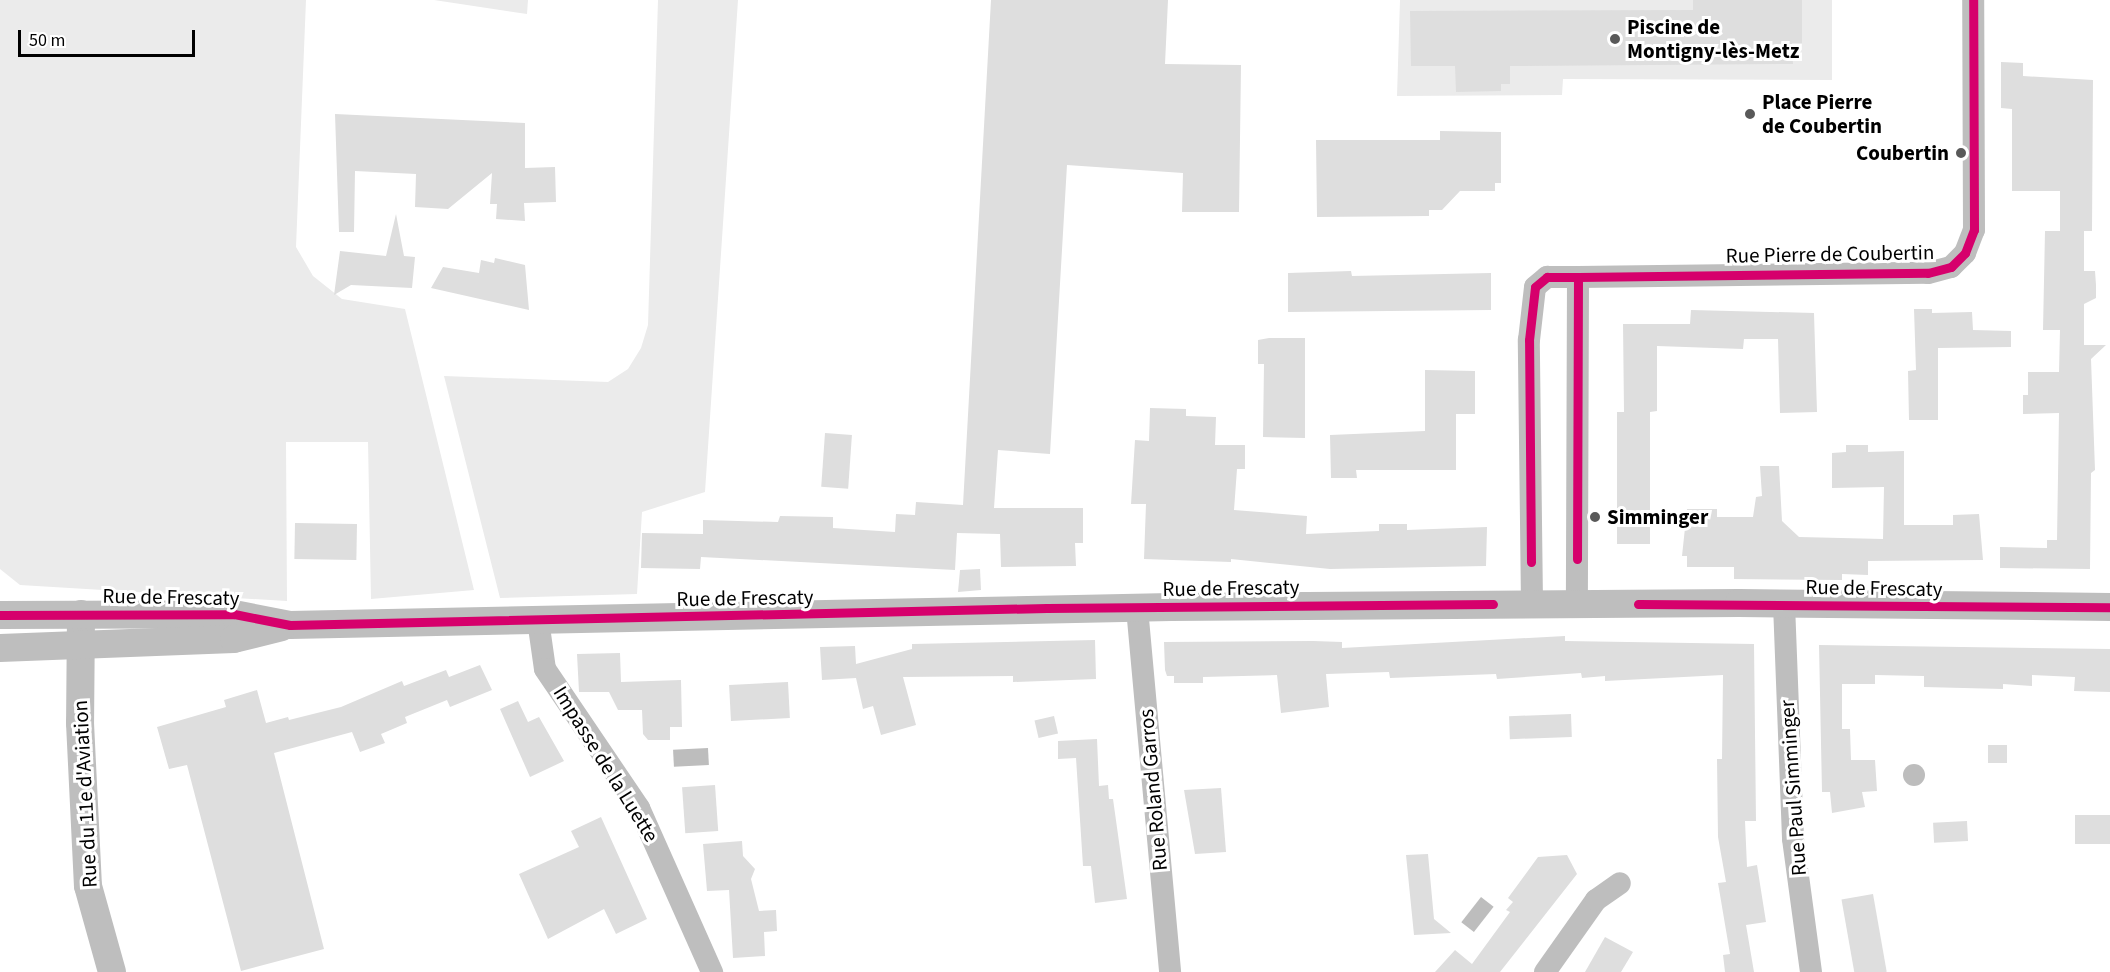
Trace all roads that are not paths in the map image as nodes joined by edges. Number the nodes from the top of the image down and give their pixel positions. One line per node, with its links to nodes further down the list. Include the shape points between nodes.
1 (1973, 0): 2 (street, Rue Pierre de Coubertin, via 1974,230 1965,253 1951,267 1917,273)
2 (1578, 277): 3 (street, Rue Pierre de Coubertin, via 1547,277 1535,287 1529,340); 4 (street)
3 (1532, 604): 4 (street, Rue de Frescaty); 7 (street, Rue de Frescaty)
4 (1577, 604): 5 (street, Rue de Frescaty)
5 (1784, 604): 6 (street, Rue de Frescaty); 19 (street, Rue Paul Simminger, via 1792,839)
6 (2110, 607)
7 (1137, 608): 10 (street, Rue de Frescaty); 17 (street, Rue Roland Garros)
8 (81, 614): 9 (street, Rue de Frescaty); 11 (street, Rue de Frescaty, via 234,614); 12 (street, Rue du 11e d'Aviation)
9 (0, 615)
10 (538, 620): 11 (street, Rue de Frescaty); 16 (street, Impasse de la Luette, via 545,669 639,808)
11 (290, 625): 12 (street, Rue de Frescaty, via 234,639)
12 (81, 644): 13 (street, Rue de Frescaty); 15 (street, Rue du 11e d'Aviation, via 80,735 88,886)
13 (0, 648)
14 (1620, 883): 18 (street, via 1596,900)
15 (112, 972)
16 (712, 972)
17 (1170, 972)
18 (1545, 972)
19 (1811, 972)

